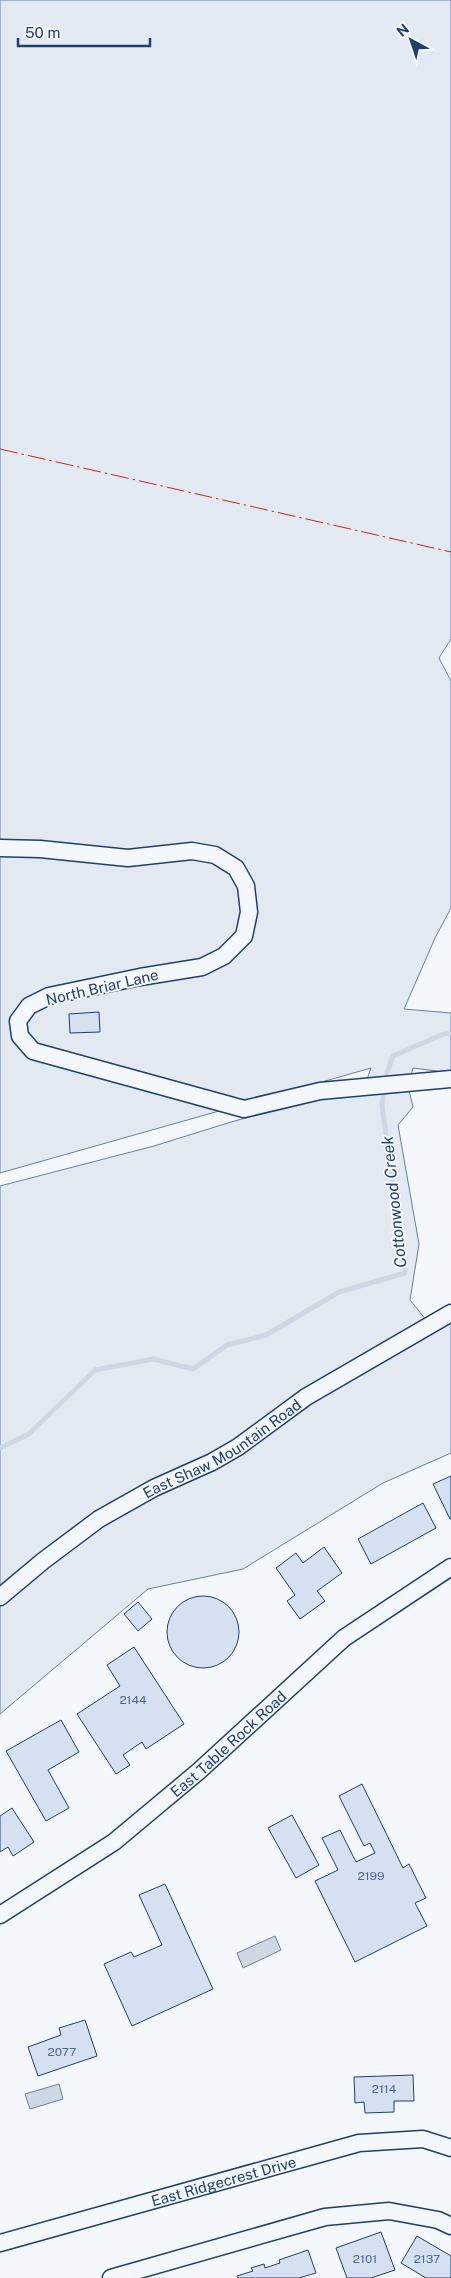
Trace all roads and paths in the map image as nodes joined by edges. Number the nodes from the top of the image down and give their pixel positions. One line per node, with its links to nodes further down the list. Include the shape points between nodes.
1 (0, 848): 2 (street, North Briar Lane, via 128,858 192,851 215,855 236,868 246,886 248,912 244,936 224,956 202,967 49,996 29,1006 18,1021 20,1036 33,1051 244,1109 320,1091)
2 (451, 1079)
3 (451, 1313): 5 (street, East Shaw Mountain Road, via 306,1397 238,1447 99,1519)
4 (451, 1567): 6 (street, East Table Rock Road, via 344,1638 199,1771 114,1842)
5 (0, 1597)
6 (0, 1915)
7 (451, 2148): 9 (street, East Ridgecrest Drive, via 423,2138 358,2143)
8 (451, 2226): 10 (street, via 438,2220 389,2211 325,2217)
9 (0, 2243)
10 (111, 2278)

